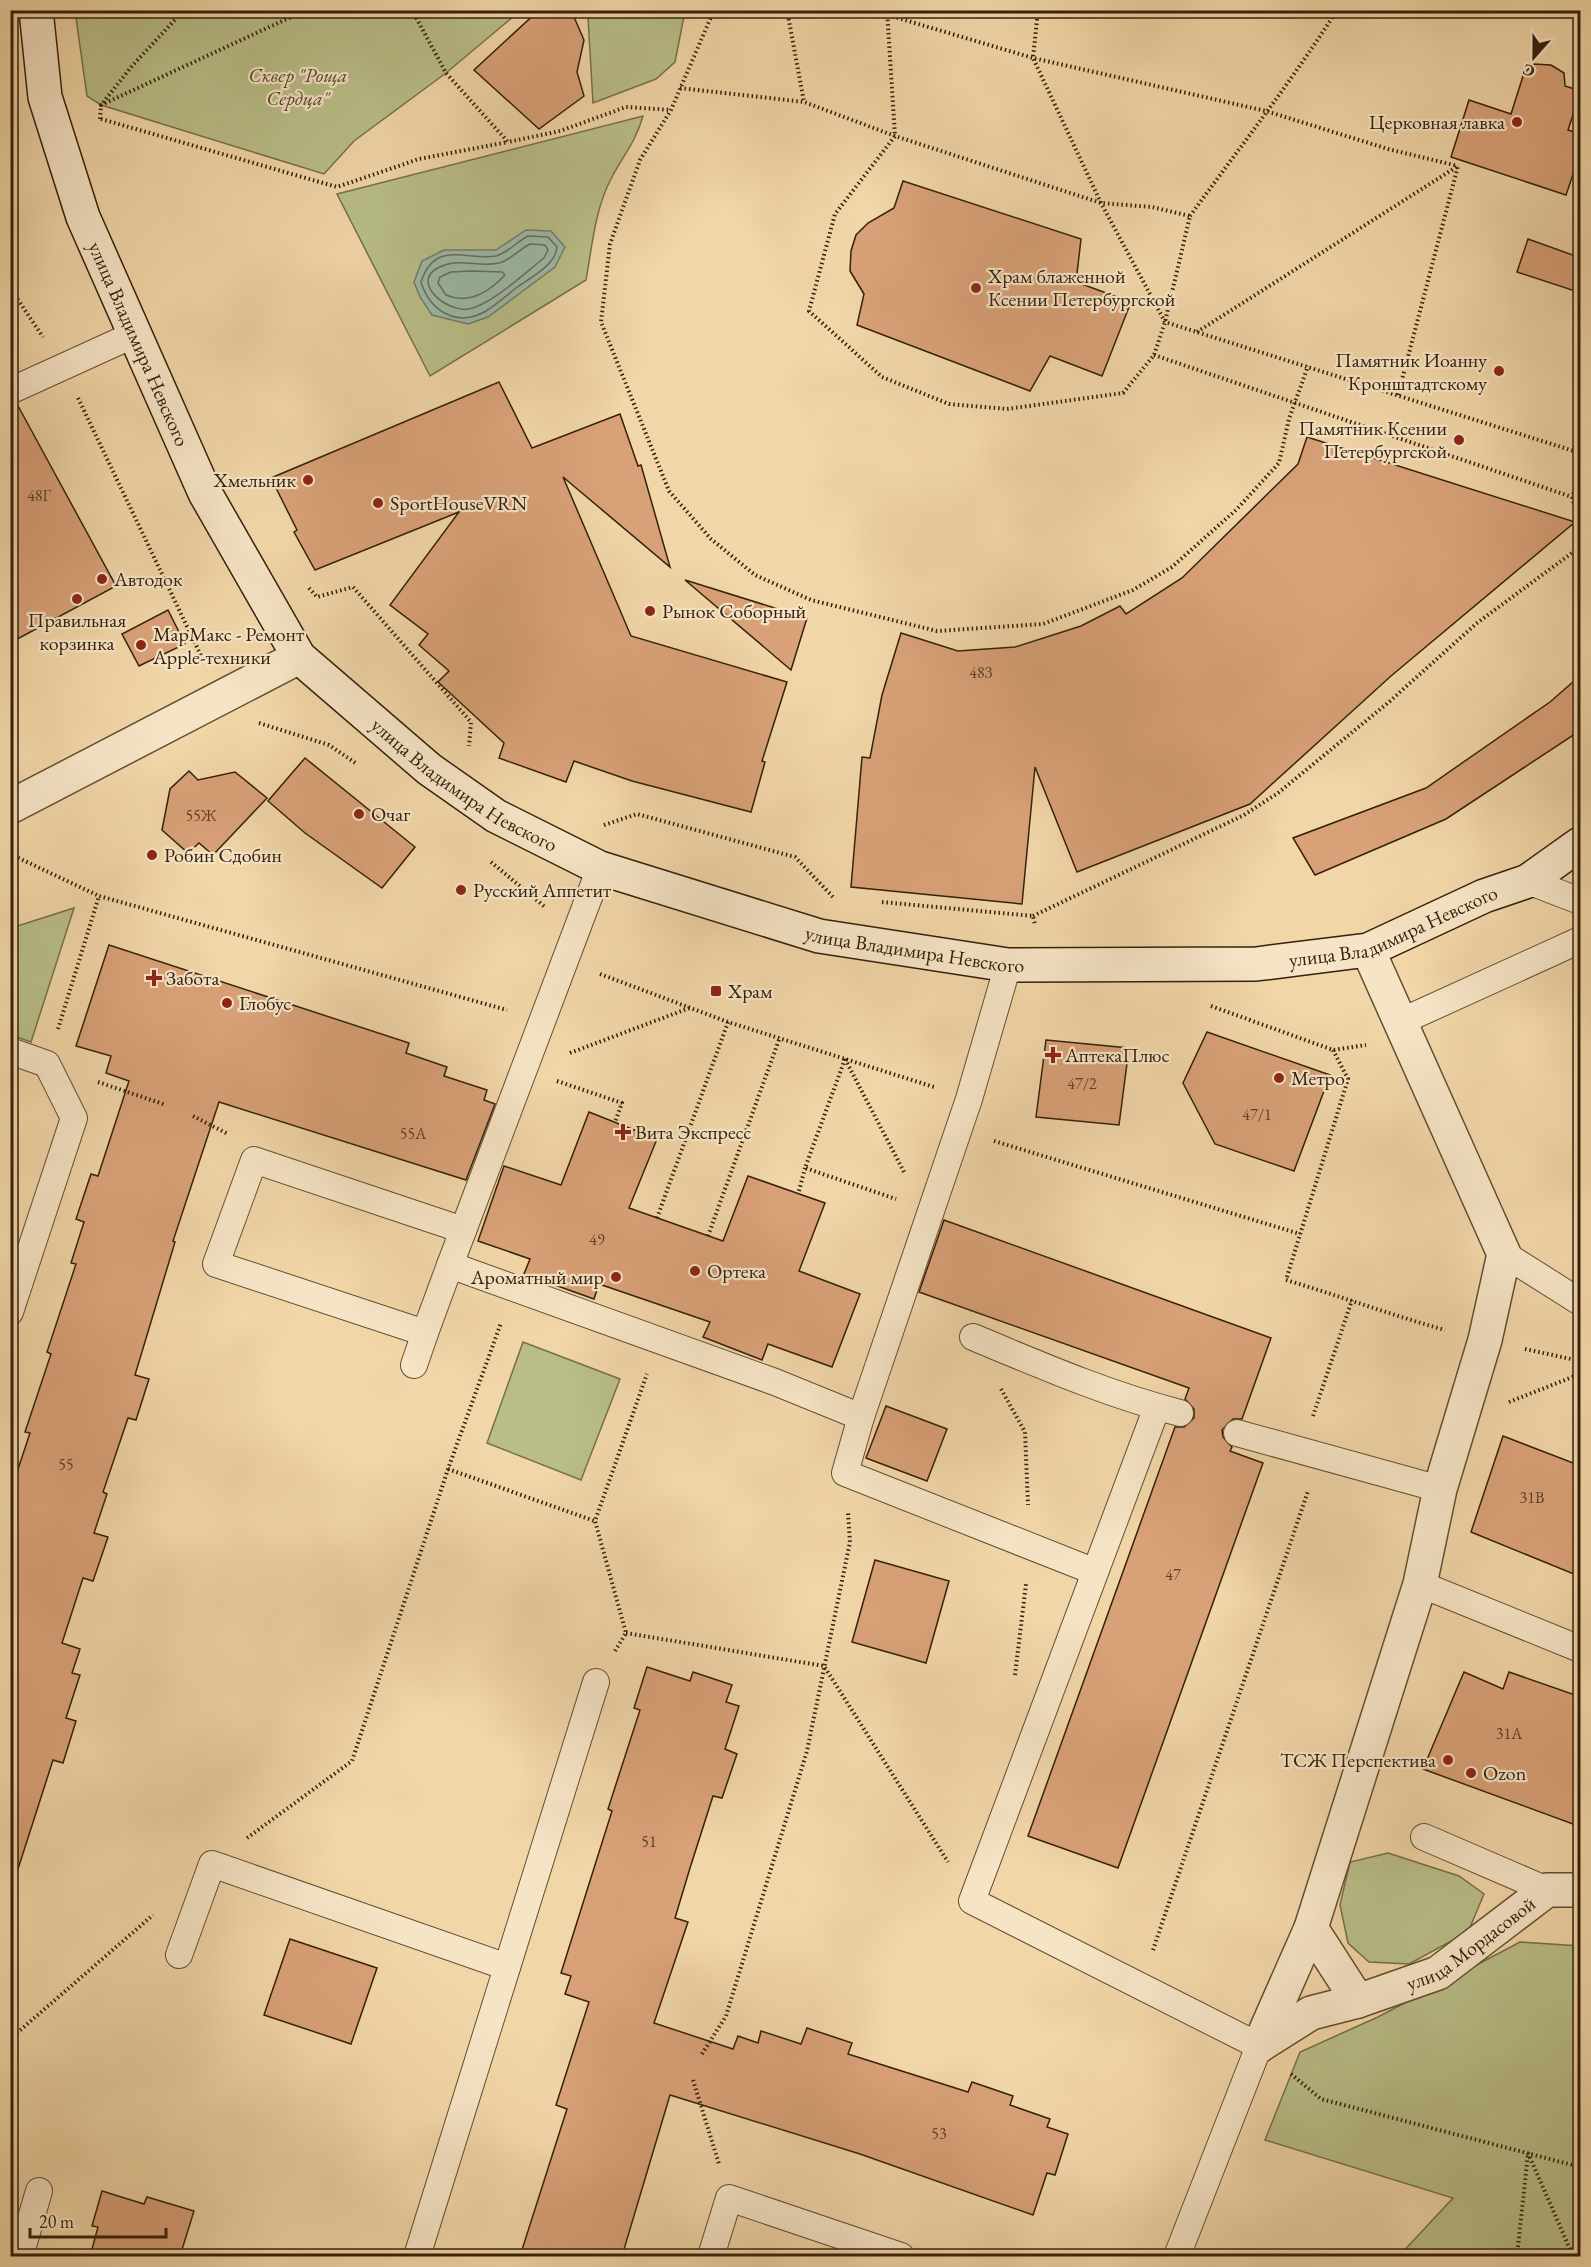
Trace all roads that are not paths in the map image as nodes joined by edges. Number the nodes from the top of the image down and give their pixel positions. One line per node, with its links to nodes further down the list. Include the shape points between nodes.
1 (36, 10): 2 (street, улица Владимира Невского, via 45,97 83,217)
2 (133, 335): 3 (lane); 4 (street, улица Владимира Невского, via 206,493)
3 (10, 391)
4 (299, 657): 5 (street); 7 (street, улица Владимира Невского, via 448,782 496,816)
5 (10, 807)
6 (1581, 844): 8 (street, улица Владимира Невского)
7 (600, 868): 12 (street, улица Владимира Невского, via 819,936); 15 (lane)
8 (1528, 881): 9 (lane); 11 (street, улица Владимира Невского, via 1484,896)
9 (1581, 901)
10 (1581, 940): 13 (lane)
11 (1368, 950): 12 (street, улица Владимира Невского, via 1256,963); 13 (street)
12 (1008, 965): 23 (lane)
13 (1400, 1022): 16 (street)
14 (10, 1051): 19 (lane, via 47,1064 74,1118)
15 (463, 1230): 17 (lane); 20 (lane, via 254,1160 216,1264)
16 (1504, 1254): 18 (lane); 25 (street, via 1485,1340)
17 (450, 1265): 20 (lane); 23 (lane)
18 (1581, 1302)
19 (10, 1312)
20 (425, 1333): 22 (lane)
21 (973, 1337): 26 (lane, via 1169,1410)
22 (414, 1365)
23 (861, 1416): 26 (lane, via 845,1473)
24 (1237, 1433): 25 (lane)
25 (1440, 1489): 27 (street)
26 (1093, 1571): 37 (lane, via 972,1901)
27 (1420, 1584): 28 (lane); 33 (street, via 1360,1806)
28 (1581, 1649)
29 (596, 1682): 35 (lane)
30 (1424, 1837): 31 (lane)
31 (1548, 1890): 32 (street, улица Мордасовой); 36 (street, улица Мордасовой, via 1438,1973)
32 (1581, 1890)
33 (1311, 1928): 36 (street); 37 (street)
34 (179, 1956): 35 (lane, via 213,1864)
35 (507, 1967): 40 (lane)
36 (1358, 2001): 37 (street, улица Мордасовой, via 1311,2013)
37 (1259, 2046): 43 (lane)
38 (39, 2192): 39 (lane)
39 (20, 2256)
40 (417, 2256)
41 (711, 2256): 42 (lane, via 729,2198)
42 (901, 2256)
43 (1177, 2256)

